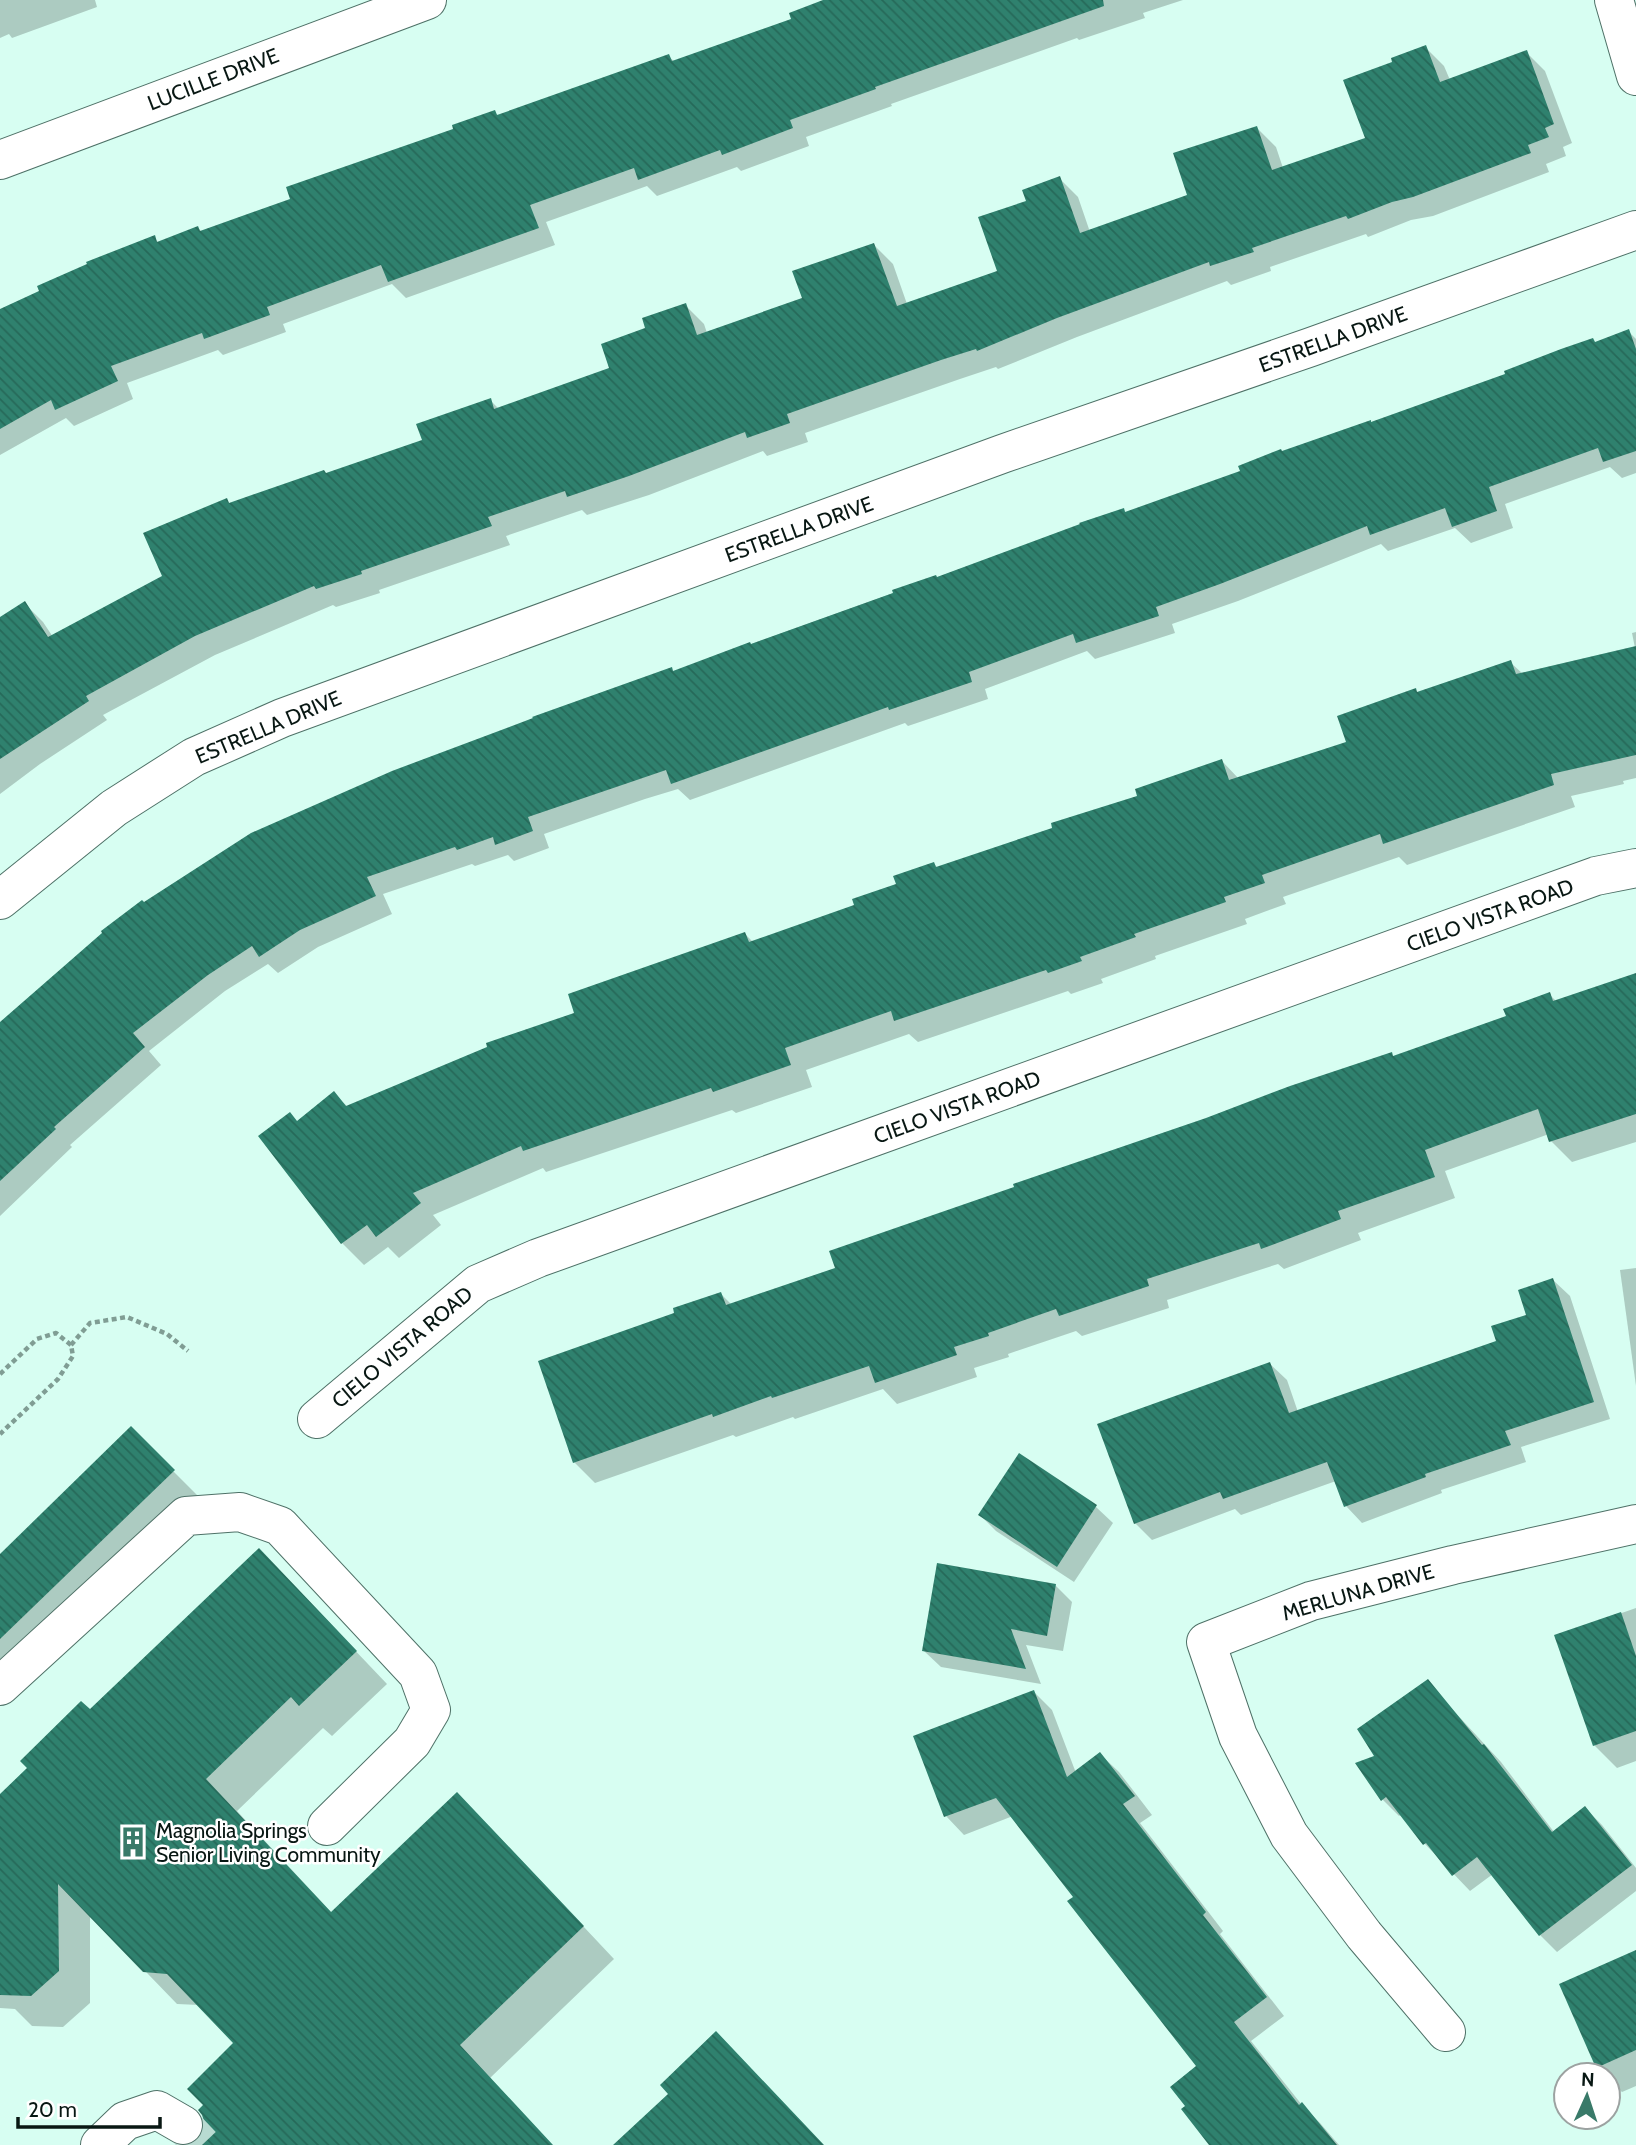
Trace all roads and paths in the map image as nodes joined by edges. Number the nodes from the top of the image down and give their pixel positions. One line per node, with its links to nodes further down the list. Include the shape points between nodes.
1 (427, 0): 3 (street, LUCILLE DRIVE)
2 (1614, 0): 4 (street)
3 (355, 12): 5 (street, LUCILLE DRIVE)
4 (1636, 76)
5 (0, 160)
6 (1636, 230): 8 (street, ESTRELLA DRIVE, via 1002,454 282,718 194,757 114,808)
7 (1636, 868): 12 (street, CIELO VISTA ROAD, via 1583,881 538,1258 478,1284)
8 (0, 900)
9 (71, 1345): 10 (path, via 90,1323 127,1317 167,1334); 11 (path, via 56,1333 37,1339); 13 (path, via 73,1356 58,1379)
10 (188, 1351)
11 (0, 1374)
12 (317, 1419)
13 (0, 1434)
14 (1636, 1524): 17 (street, MERLUNA DRIVE, via 1311,1601 1206,1642 1238,1736 1289,1835 1364,1935)
15 (0, 1686): 16 (street, via 186,1516 240,1512 280,1526 418,1674 431,1710 412,1742)
16 (327, 1826)
17 (1446, 2032)
18 (183, 2125): 19 (street, via 157,2110 125,2121)
19 (100, 2145)

